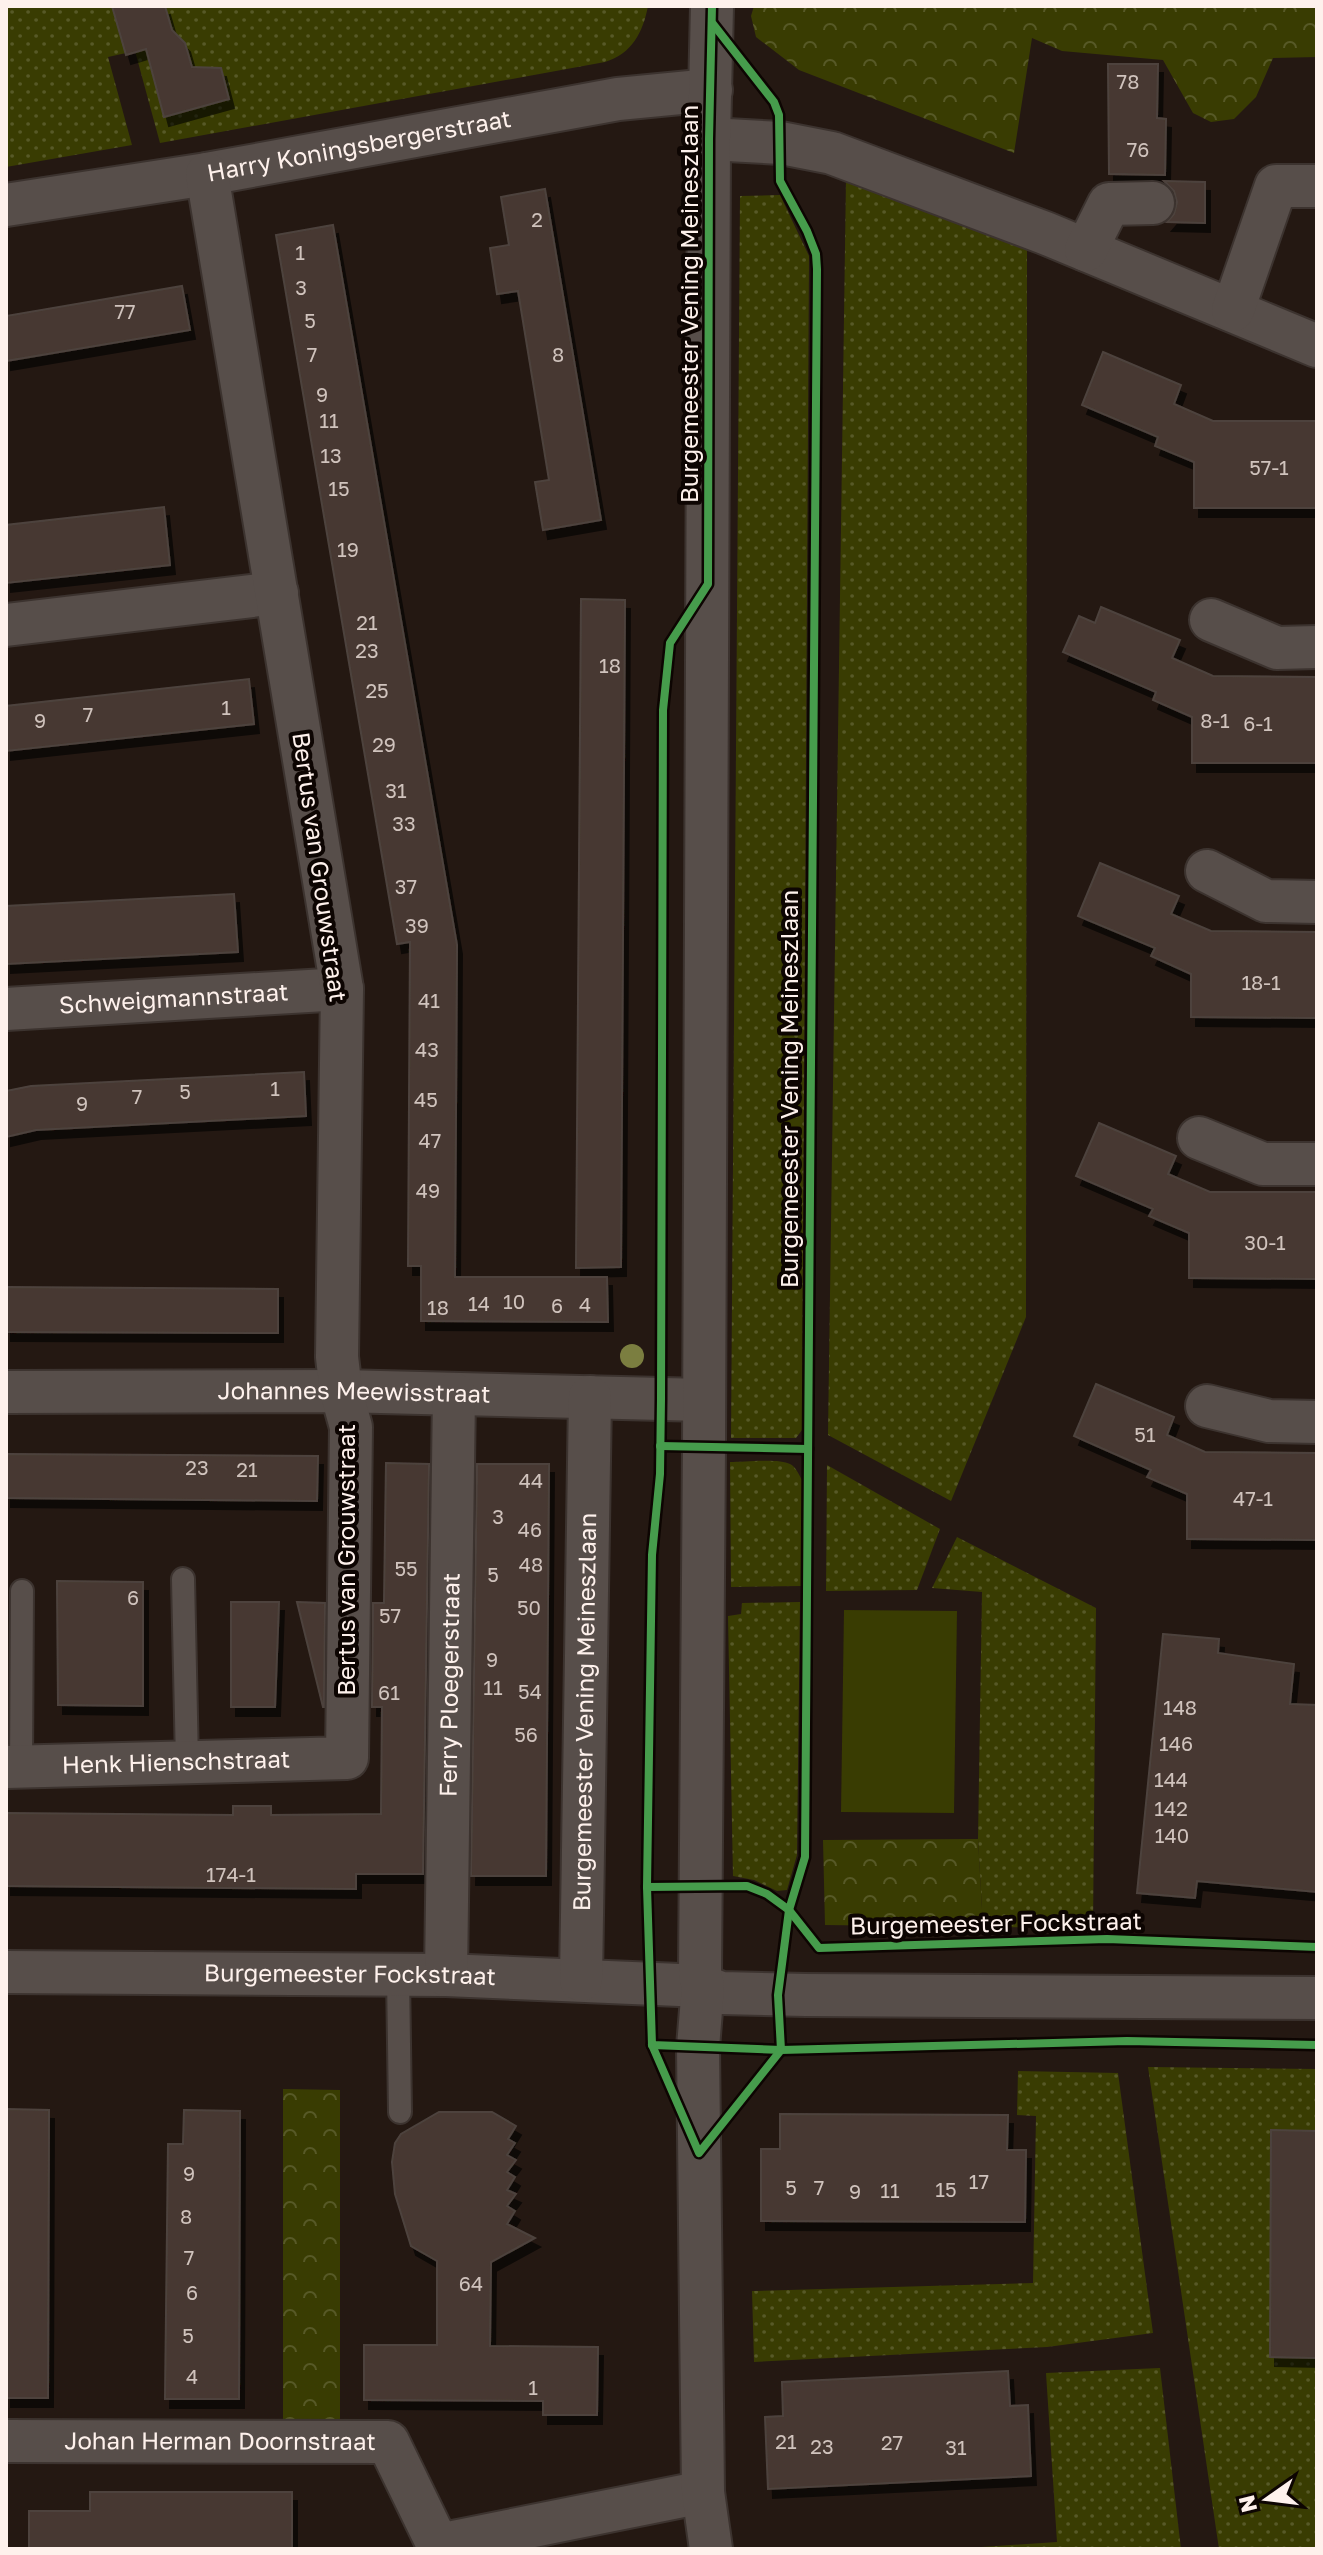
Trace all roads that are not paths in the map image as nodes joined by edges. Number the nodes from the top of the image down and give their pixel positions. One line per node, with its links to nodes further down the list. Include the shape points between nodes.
1 (712, 8): 2 (street, Burgemeester Vening Meineszlaan)
2 (711, 90): 3 (street, Burgemeester Vening Meineszlaan); 4 (street, Harry Koningsbergerstraat, via 618,99)
3 (709, 139): 8 (street, via 781,143 832,153); 25 (street, Burgemeester Vening Meineszlaan)
4 (207, 174): 7 (street, Harry Koningsbergerstraat); 11 (street, Bertus van Grouwstraat)
5 (1317, 186): 9 (street, via 1276,186)
6 (1153, 203): 8 (street, via 1109,204)
7 (6, 205)
8 (1086, 250): 9 (street)
9 (1233, 310): 10 (street)
10 (1317, 346)
11 (277, 593): 13 (street); 17 (street, Bertus van Grouwstraat)
12 (1211, 620): 14 (street, via 1277,648)
13 (6, 625)
14 (1317, 647)
15 (1207, 871): 16 (street, via 1266,901)
16 (1317, 902)
17 (342, 989): 18 (street, Schweigmannstraat); 21 (street, Bertus van Grouwstraat, via 337,1357)
18 (6, 1009)
19 (1199, 1138): 20 (street, via 1263,1164)
20 (1317, 1164)
21 (341, 1391): 22 (street, Johannes Meewisstraat); 23 (street, Johannes Meewisstraat); 30 (street, Bertus van Grouwstraat, via 351,1427)
22 (6, 1392)
23 (454, 1394): 24 (street, Johannes Meewisstraat); 35 (street, Ferry Ploegerstraat)
24 (590, 1397): 25 (street, Johannes Meewisstraat); 36 (street, Burgemeester Vening Meineszlaan)
25 (704, 1400): 37 (street, Burgemeester Vening Meineszlaan)
26 (1207, 1406): 27 (street, via 1269,1421)
27 (1317, 1422)
28 (183, 1579): 31 (lane)
29 (22, 1591): 32 (lane)
30 (347, 1758): 31 (street, Henk Hienschstraat)
31 (187, 1762): 32 (street, Henk Hienschstraat)
32 (13, 1766)
33 (6, 1972): 34 (street, Burgemeester Fockstraat)
34 (398, 1975): 35 (street, Burgemeester Fockstraat); 39 (lane)
35 (446, 1975): 36 (street, Burgemeester Fockstraat)
36 (581, 1980): 37 (street, Burgemeester Fockstraat)
37 (703, 1986): 38 (street, Burgemeester Fockstraat, via 721,1993 806,1995); 41 (street, Burgemeester Vening Meineszlaan, via 698,2047)
38 (1317, 1998)
39 (400, 2112)
40 (6, 2441): 42 (street, Johan Herman Doornstraat, via 388,2442)
41 (703, 2492): 42 (street, Johan Herman Doornstraat); 43 (street, Burgemeester Vening Meineszlaan)
42 (439, 2547)
43 (711, 2549)

